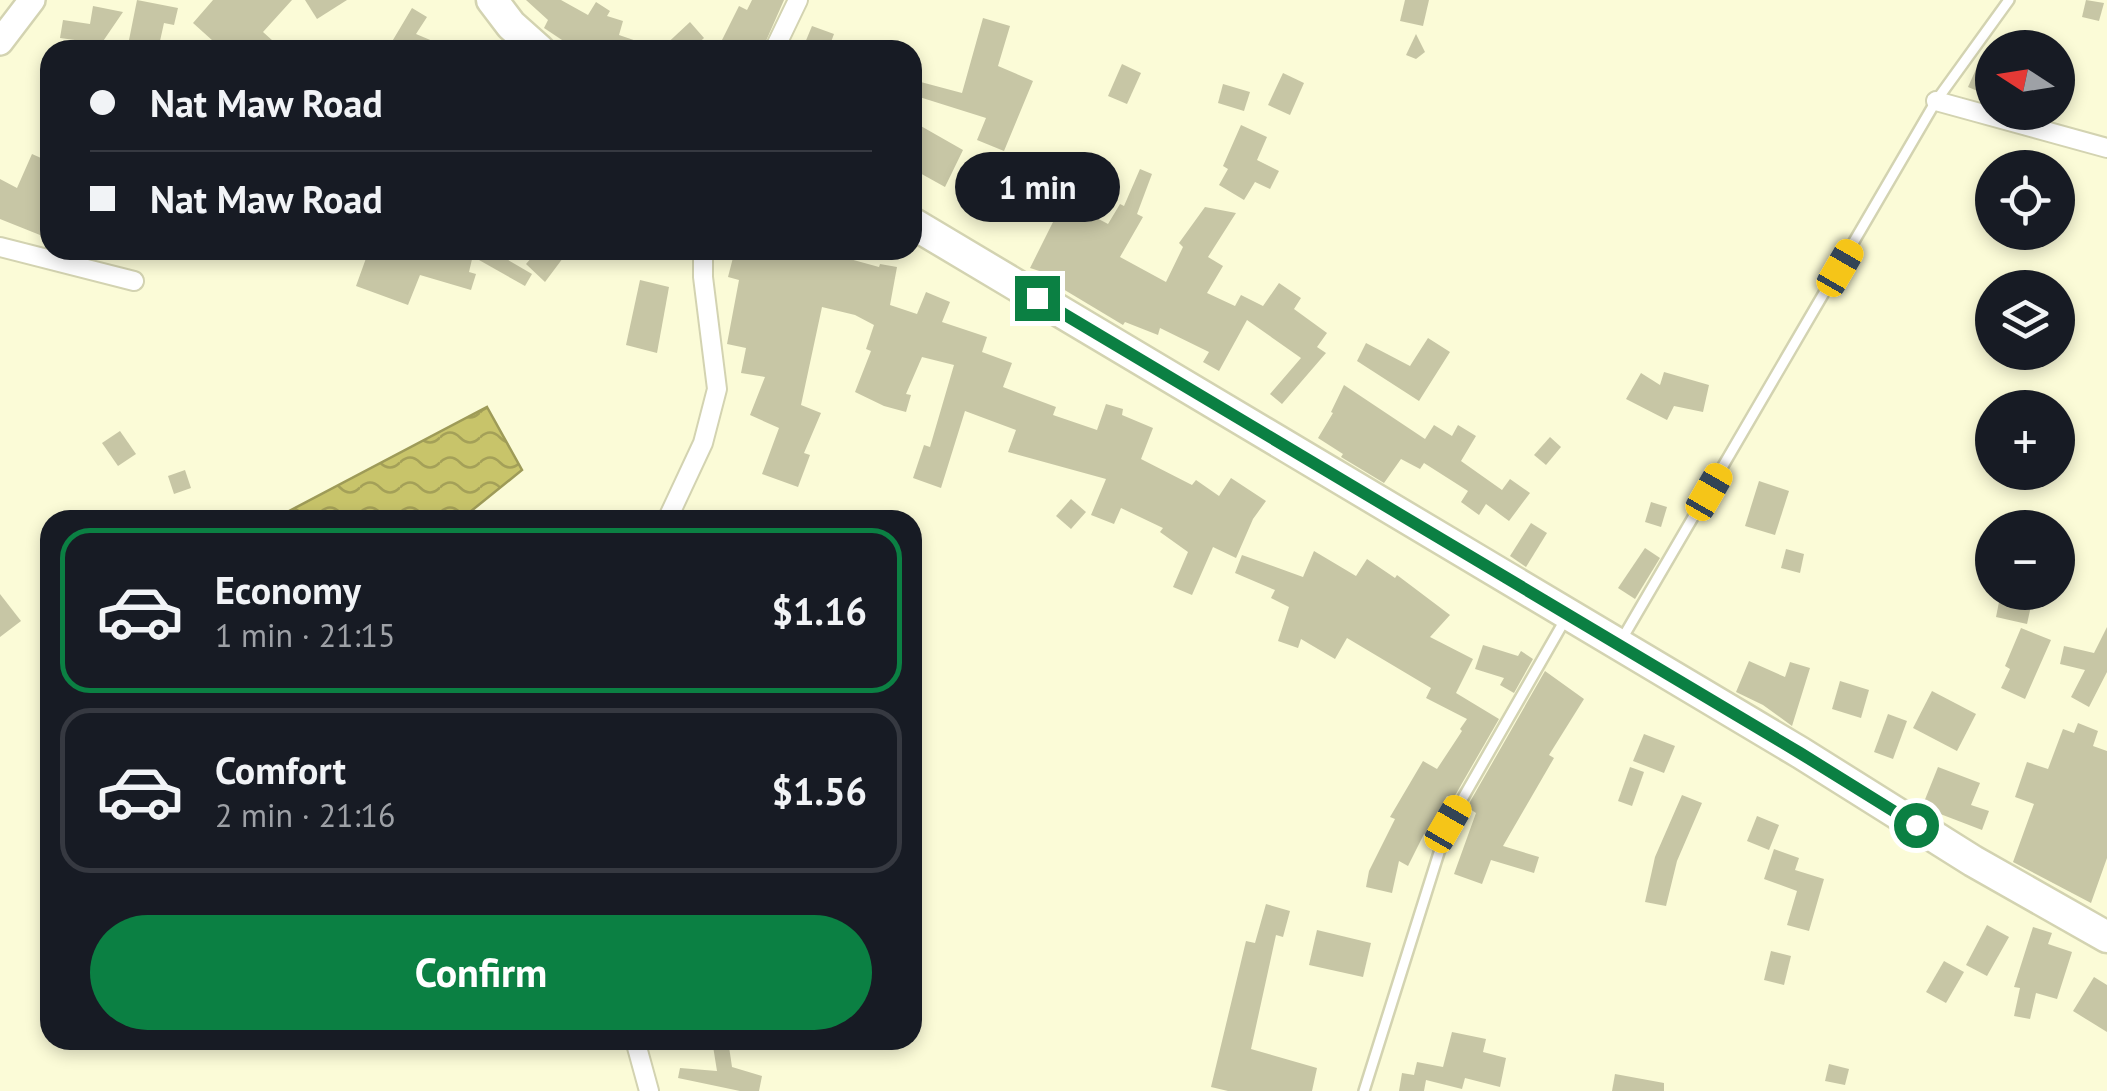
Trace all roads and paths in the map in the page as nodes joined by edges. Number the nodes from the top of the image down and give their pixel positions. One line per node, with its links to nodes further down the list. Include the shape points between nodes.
1 (32, 0): 7 (main road)
2 (492, 0): 5 (main road)
3 (798, 0): 6 (street)
4 (2009, 0): 8 (lane)
5 (527, 40)
6 (779, 40)
7 (0, 42)
8 (1936, 102): 9 (street); 18 (lane)
9 (2107, 148)
10 (922, 229): 17 (main road)
11 (0, 247): 12 (street)
12 (40, 257)
13 (51, 260): 15 (street)
14 (704, 260): 16 (street, via 717,390 703,443)
15 (134, 281)
16 (671, 510)
17 (1568, 616): 18 (main road); 22 (lane, via 1448,824)
18 (1618, 646): 19 (main road)
19 (2107, 937)
20 (638, 1050): 21 (street)
21 (649, 1091)
22 (1364, 1091)

